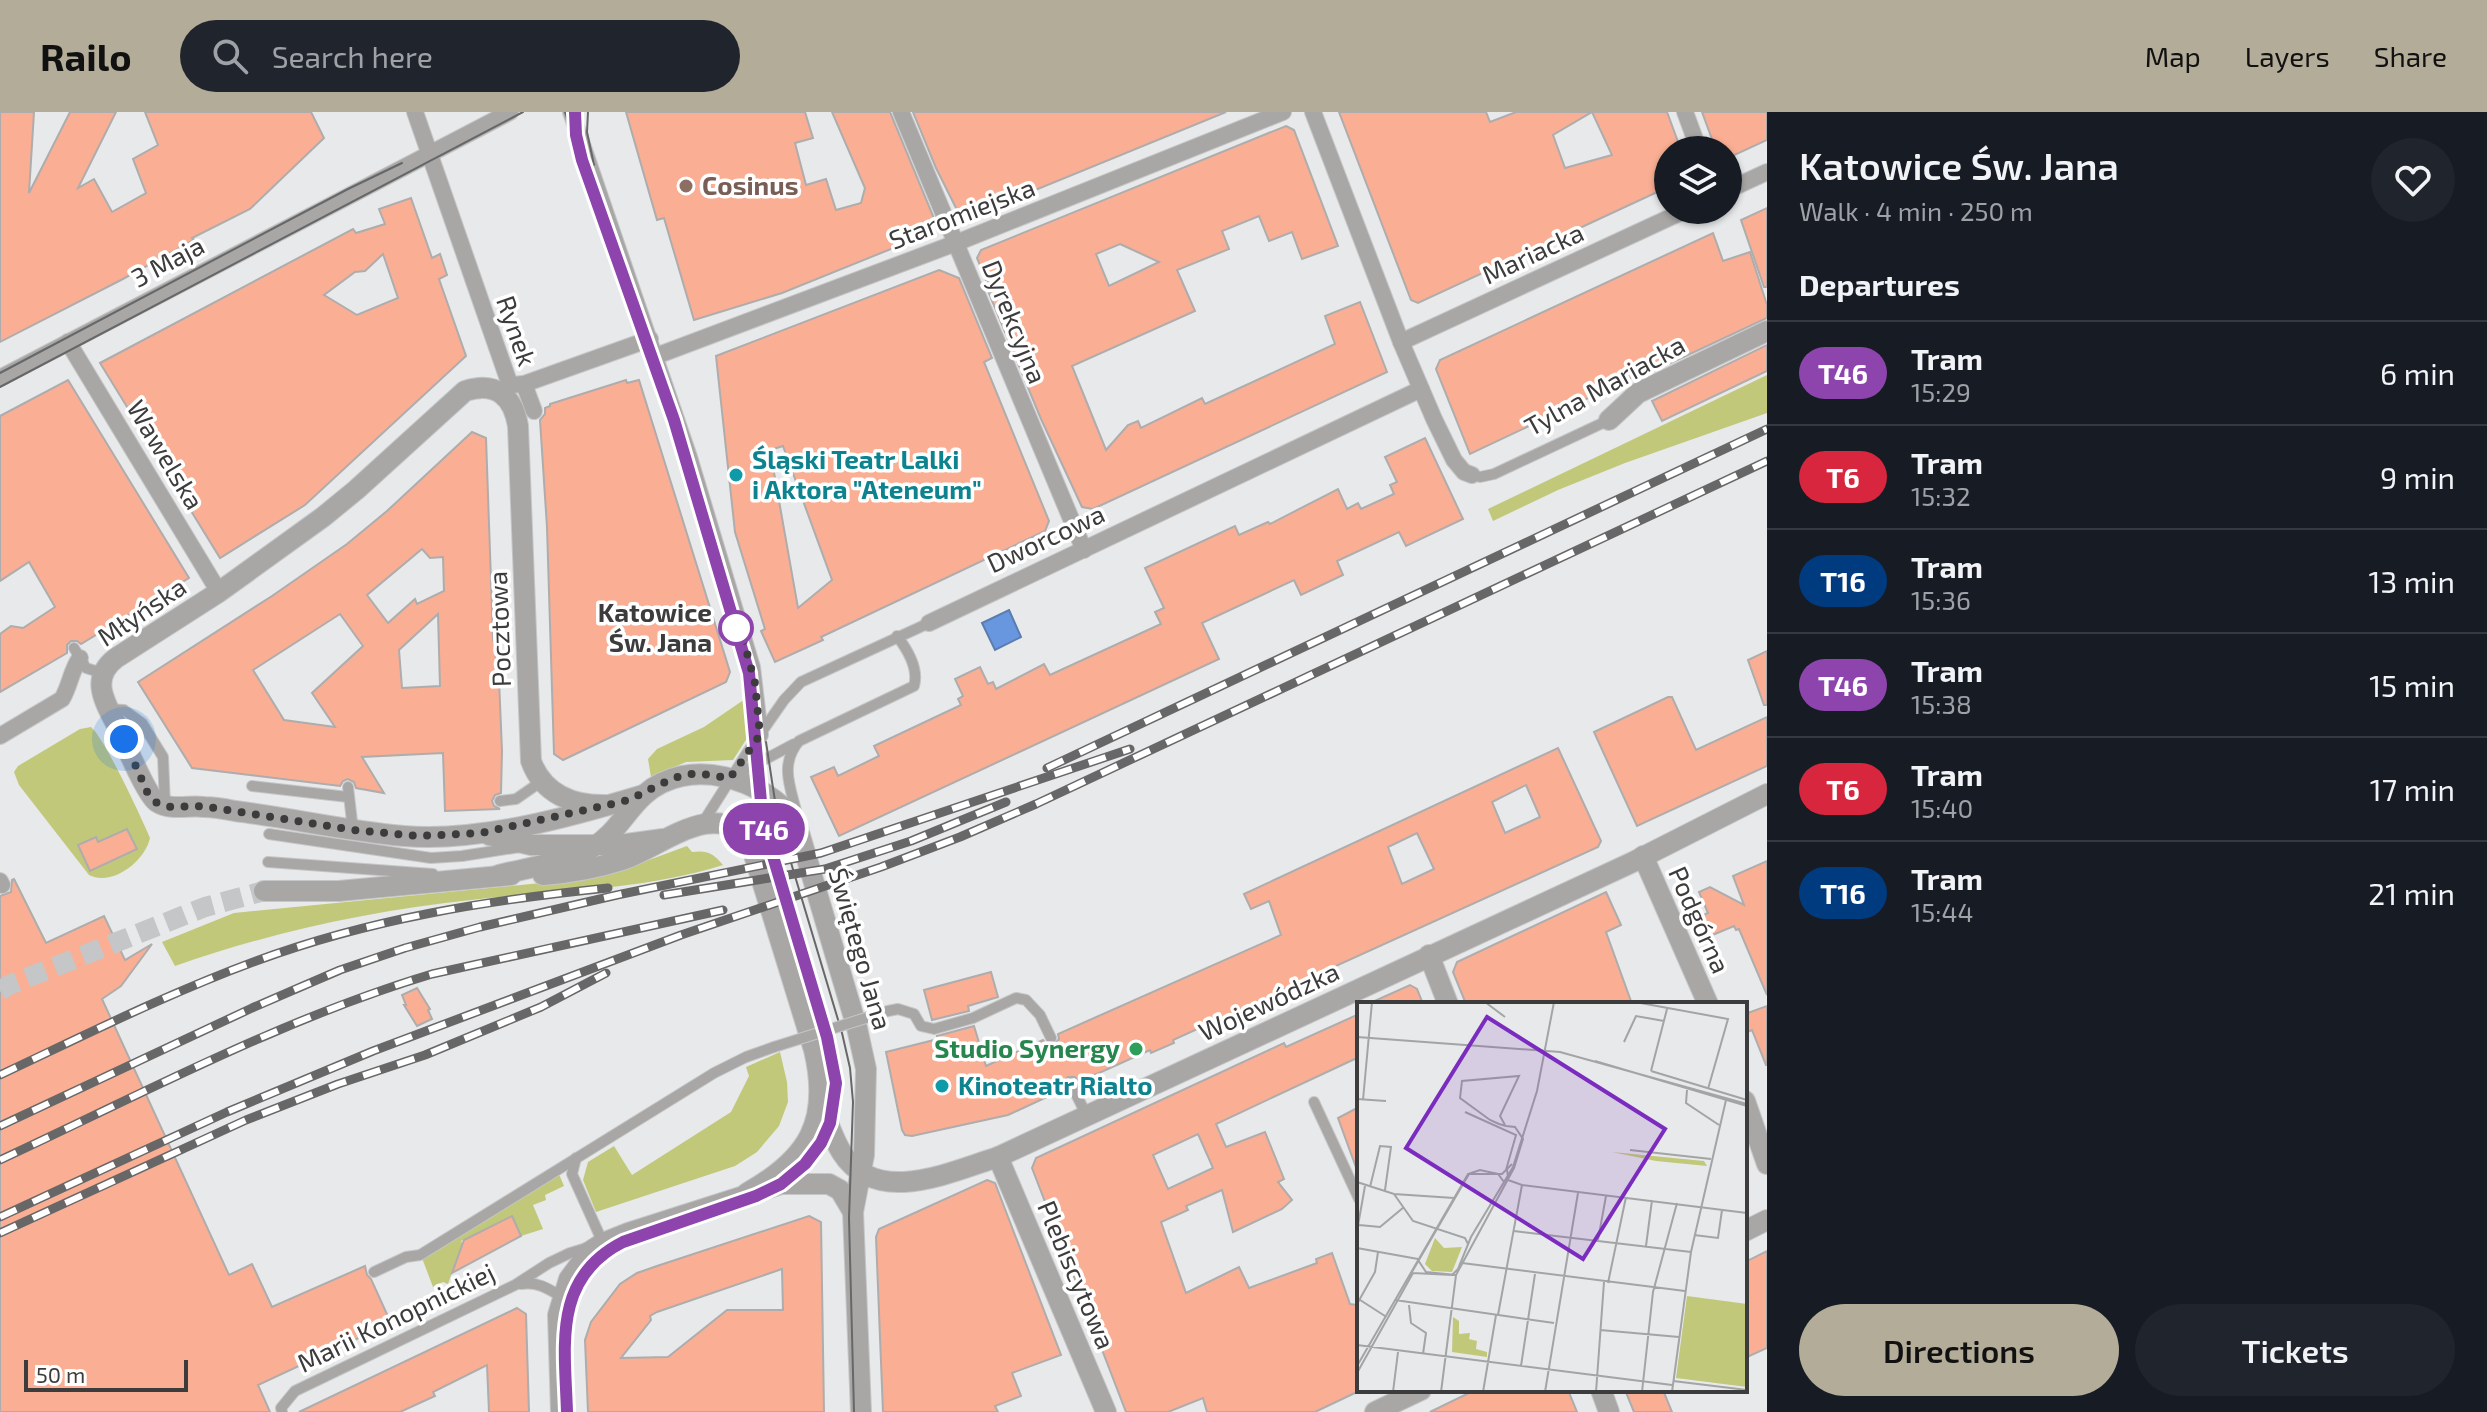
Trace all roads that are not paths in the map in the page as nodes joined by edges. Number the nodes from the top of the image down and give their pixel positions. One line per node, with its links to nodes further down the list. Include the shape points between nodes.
1 (415, 112): 9 (street)
2 (510, 112): 9 (street)
3 (571, 112): 15 (street)
4 (901, 112): 13 (street, Dyrekcyjna)
5 (1283, 112): 13 (street, Staromiejska)
6 (1313, 112): 17 (street, Tylna Mariacka)
7 (1685, 112): 8 (street)
8 (1694, 136)
9 (429, 153): 16 (street, 3 Maja); 20 (street, Rynek, via 510,385)
10 (1767, 172): 11 (street)
11 (1742, 184)
12 (1656, 224): 17 (street, Mariacka)
13 (956, 243): 18 (street, Staromiejska); 25 (street, Dyrekcyjna)
14 (1767, 331): 23 (street, Tylna Mariacka, via 1638,393)
15 (650, 339): 18 (street); 20 (street, Rynek)
16 (68, 342): 19 (street, 3 Maja); 26 (street, Wawelska)
17 (1401, 342): 21 (street, Tylna Mariacka)
18 (656, 356): 31 (street, via 749,655)
19 (0, 378)
20 (524, 384): 22 (street)
21 (1421, 389): 24 (street, Tylna Mariacka, via 1454,460); 25 (street, Dworcowa)
22 (522, 406): 26 (street, Młyńska, via 492,388 465,391 346,500); 35 (street, Pocztowa, via 518,426 531,761)
23 (1609, 420): 24 (lane, Tylna Mariacka, via 1494,474)
24 (1472, 475)
25 (1084, 550): 27 (street, Dworcowa)
26 (219, 592): 30 (street, Młyńska, via 116,658)
27 (929, 623): 28 (lane, Dworcowa)
28 (897, 636): 31 (lane, Dworcowa, via 801,682); 33 (lane, via 915,668 914,686)
29 (77, 653): 30 (lane, via 86,668); 32 (street, Młyńska, via 62,699)
30 (102, 673): 42 (street, Młyńska, via 100,689 148,794 165,806 203,806)
31 (760, 735): 34 (lane, Dworcowa)
32 (0, 736)
33 (799, 741): 34 (lane); 46 (lane, via 786,761)
34 (730, 778): 38 (street, via 691,774); 41 (lane, Dworcowa); 46 (street, Świętego Jana, via 789,812)
35 (542, 781): 39 (lane, via 516,799); 40 (street, via 568,801)
36 (252, 786): 42 (lane, via 348,792)
37 (1767, 794): 49 (street, Wojewódzka)
38 (643, 795): 40 (street); 48 (street)
39 (500, 801)
40 (606, 805): 43 (street)
41 (702, 824): 45 (street); 58 (street, via 730,825 750,842 814,1050)
42 (353, 830): 43 (street, Młyńska, via 418,836)
43 (481, 833): 47 (street)
44 (269, 834): 47 (lane, via 431,858)
45 (663, 839): 48 (street); 51 (street, via 626,859 584,869)
46 (803, 840): 65 (street, Świętego Jana, via 866,1069)
47 (531, 845): 48 (street)
48 (596, 846): 51 (street, via 576,856)
49 (1643, 856): 53 (street, Wojewódzka); 55 (street, Podgórna)
50 (268, 862): 51 (lane)
51 (495, 875): 52 (street, via 355,890)
52 (264, 891)
53 (1429, 955): 54 (street); 61 (street, Wojewódzka)
54 (1447, 1002)
55 (1707, 1002)
56 (1051, 1038): 63 (lane, bridge, via 1040,1015 1026,1000 1016,998 934,1029 921,1026 914,1014 888,1011 746,1057)
57 (1071, 1084): 61 (lane)
58 (819, 1101): 65 (street, via 844,1155); 66 (street, via 804,1149 776,1177)
59 (1314, 1102): 67 (lane)
60 (1747, 1107): 64 (street)
61 (1087, 1116): 62 (street, Wojewódzka)
62 (998, 1157): 65 (street, Wojewódzka, via 907,1182 875,1180); 80 (street, Plebiscytowa)
63 (576, 1158): 71 (lane, via 572,1174); 72 (lane, via 420,1255)
64 (1767, 1164)
65 (861, 1173): 68 (street, Świętego Jana)
66 (747, 1193): 68 (street, via 820,1182 840,1190); 71 (street)
67 (1357, 1195)
68 (853, 1212): 79 (street, Świętego Jana)
69 (1767, 1220): 70 (street)
70 (1747, 1230)
71 (603, 1243): 73 (lane, Marii Konopnickiej, via 570,1253); 74 (street, via 578,1265)
72 (374, 1272)
73 (515, 1285): 74 (lane, Marii Konopnickiej, via 529,1282); 77 (lane, Marii Konopnickiej, via 295,1391)
74 (562, 1297): 78 (street)
75 (1417, 1392): 81 (street)
76 (1602, 1392): 82 (street)
77 (282, 1412)
78 (561, 1412)
79 (861, 1412)
80 (1106, 1412)
81 (1375, 1412)
82 (1609, 1412)

